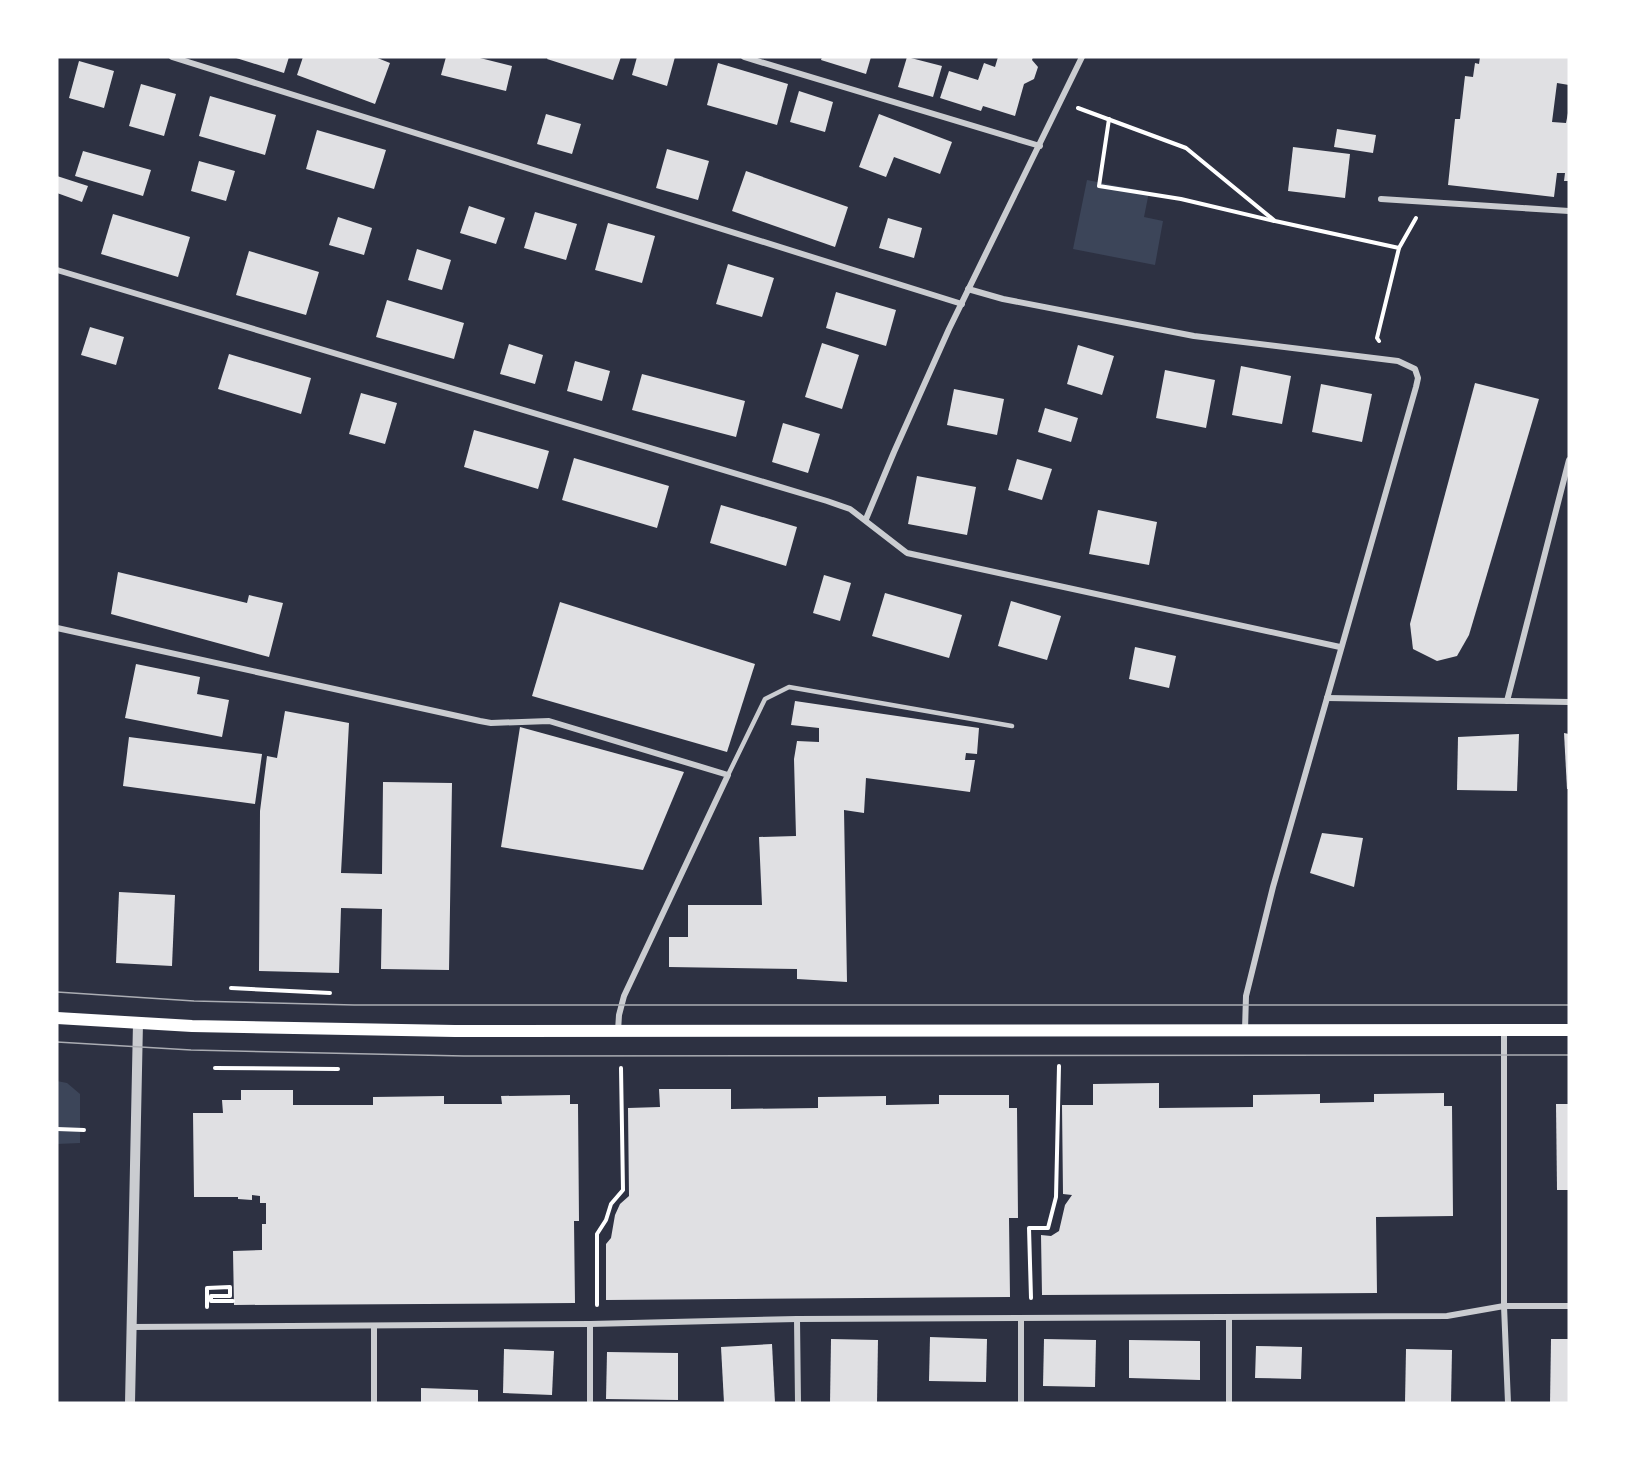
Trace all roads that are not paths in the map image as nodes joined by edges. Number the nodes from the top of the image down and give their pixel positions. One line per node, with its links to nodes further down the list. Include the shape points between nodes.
1 (172, 57): 9 (street)
2 (744, 57): 4 (street)
3 (1082, 57): 4 (street)
4 (1040, 146): 8 (street)
5 (1381, 199): 6 (street)
6 (1569, 211)
7 (57, 270): 11 (street, via 827,501)
8 (968, 289): 9 (street); 13 (street, via 1194,336 1398,361 1415,369 1418,378)
9 (962, 304): 11 (street)
10 (1569, 460): 15 (street)
11 (866, 519): 13 (street, via 907,553)
12 (57, 628): 18 (street, via 480,721 549,721)
13 (1340, 647): 14 (street)
14 (1327, 698): 15 (street); 21 (street, via 1261,933 1246,996)
15 (1507, 701): 16 (street)
16 (1569, 702)
17 (1012, 726): 18 (lane, via 789,687 765,699)
18 (728, 775): 24 (street, via 625,994)
19 (57, 1018): 20 (main road)
20 (138, 1023): 24 (main road); 31 (street)
21 (1245, 1030): 22 (main road); 24 (main road)
22 (1504, 1030): 23 (main road); 25 (street)
23 (1569, 1030)
24 (618, 1032)
25 (1504, 1306): 26 (street); 27 (street, via 1447,1316); 39 (street)
26 (1569, 1306)
27 (1229, 1317): 29 (street); 38 (street)
28 (797, 1319): 29 (street); 30 (street); 36 (street)
29 (1021, 1319): 37 (street)
30 (590, 1324): 32 (street); 35 (street)
31 (131, 1327): 32 (street); 33 (street)
32 (374, 1327): 34 (street)
33 (130, 1403)
34 (374, 1403)
35 (590, 1403)
36 (798, 1403)
37 (1021, 1403)
38 (1230, 1403)
39 (1508, 1403)

